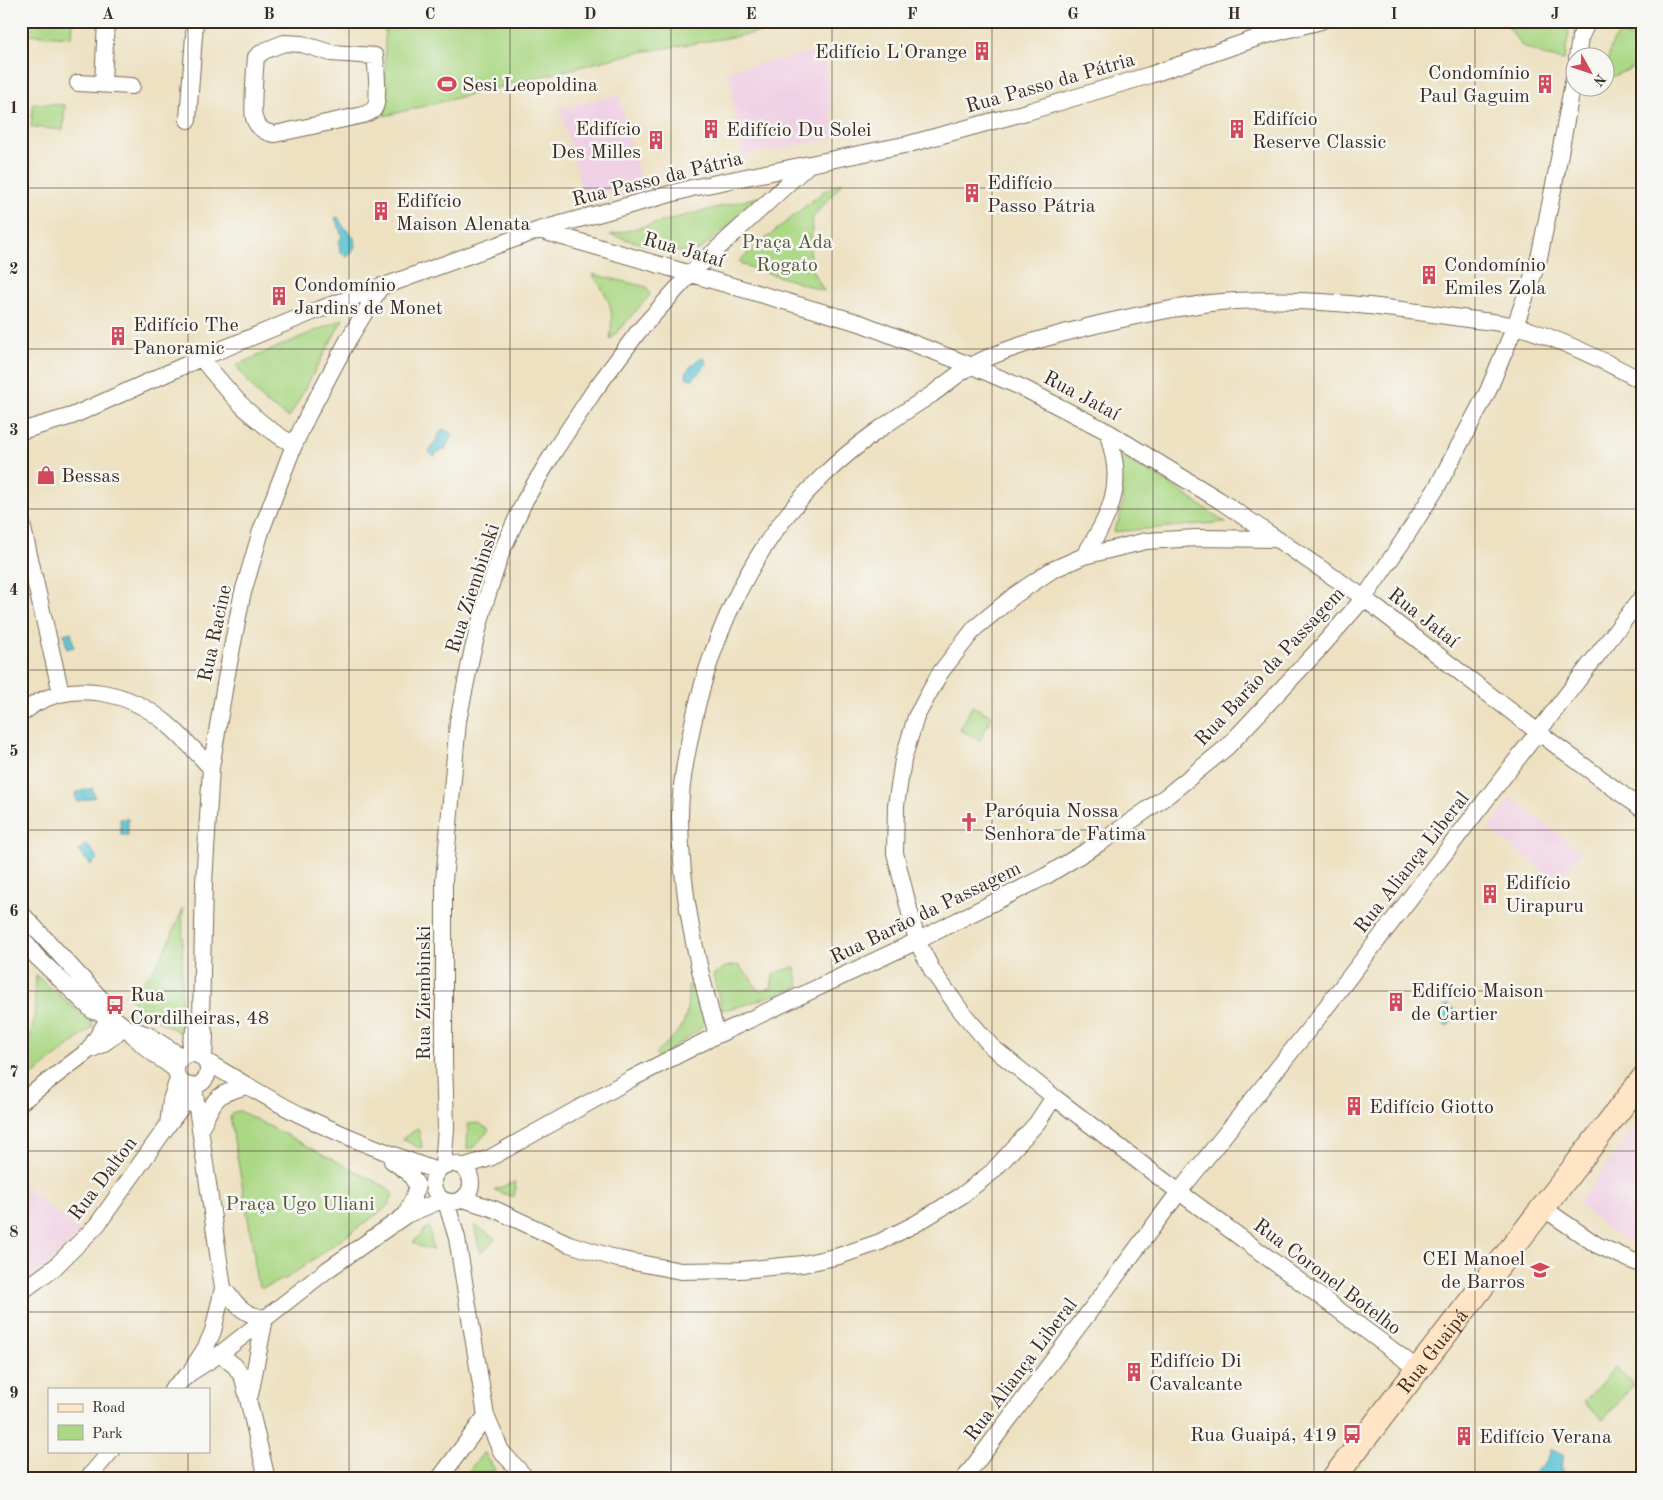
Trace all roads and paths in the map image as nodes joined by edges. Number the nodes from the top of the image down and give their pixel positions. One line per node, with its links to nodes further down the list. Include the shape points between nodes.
1 (106, 21): 10 (street)
2 (195, 21): 13 (street)
3 (1321, 21): 14 (street, Rua Passo da Pátria, via 1263,36 1150,75 1030,111 909,144)
4 (1578, 21): 6 (street)
5 (1588, 21): 6 (street)
6 (1580, 38): 8 (street)
7 (302, 44): 7 (street, via 284,43 256,58 254,118 260,128 275,134 373,110 376,105 376,56 331,53)
8 (1578, 48)
9 (78, 83): 10 (street)
10 (103, 84): 11 (street)
11 (132, 86)
12 (1570, 98): 18 (street, Rua Barão da Passagem, via 1539,258)
13 (188, 120)
14 (807, 166): 15 (street, Rua Passo da Pátria, via 692,188); 16 (street, Rua Ziembinski)
15 (539, 230): 16 (street, Rua Jataí); 17 (street, Rua Passo da Pátria)
16 (691, 273): 20 (street, Rua Jataí, via 860,323); 53 (street, Rua Ziembinski, via 638,332 554,450 501,553 485,603 458,721 444,881 446,1128)
17 (381, 286): 19 (street, Rua Passo da Pátria); 24 (street, Rua Racine, via 348,340)
18 (1515, 326): 20 (street, via 1380,306 1317,301 1212,303 1104,322 1041,339); 21 (street, via 1553,339); 29 (street, Rua Barão da Passagem, via 1488,391 1456,452)
19 (201, 358): 22 (street, Rua Passo da Pátria, via 72,416); 24 (street, via 242,407)
20 (972, 366): 23 (street, Rua Jataí); 43 (street, via 852,450 794,506 749,573 708,666 686,756 680,815 682,858 695,950)
21 (1642, 381)
22 (21, 431)
23 (1108, 432): 26 (street, Rua Jataí); 27 (street, via 1116,484 1106,519)
24 (294, 445): 33 (street, Rua Racine, via 261,531 242,596)
25 (21, 520): 30 (street)
26 (1277, 539): 27 (street, via 1146,541); 29 (street, Rua Jataí)
27 (1084, 556): 37 (street, via 1052,570 1015,595 976,628 940,673 916,717 902,760 896,805 895,853)
28 (1642, 597): 32 (street, Rua Aliança Liberal)
29 (1364, 598): 32 (street, Rua Jataí); 37 (street, Rua Barão da Passagem, via 1226,748 1168,795 1046,876)
30 (61, 694): 31 (street, via 36,703); 33 (street, via 87,691 115,694 141,705 187,741)
31 (21, 714)
32 (1538, 732): 34 (street, Rua Jataí); 54 (street, Rua Aliança Liberal)
33 (211, 768): 41 (street, Rua Racine)
34 (1642, 809)
35 (21, 913): 40 (street, via 102,1000)
36 (21, 937): 38 (street)
37 (917, 942): 43 (street, Rua Barão da Passagem); 49 (street, via 933,972 992,1047)
38 (36, 956): 39 (street); 40 (street, via 93,1010)
39 (21, 963)
40 (108, 1015): 42 (street); 44 (street)
41 (201, 1018): 45 (street, Rua Racine); 46 (street, Rua Racine, via 192,1036)
42 (127, 1027): 44 (street, via 100,1046); 46 (street, via 142,1044)
43 (717, 1035): 53 (street, Rua Barão da Passagem, via 490,1158)
44 (88, 1050): 50 (street)
45 (205, 1060): 46 (street, via 196,1054); 46 (street, Rua Racine, via 209,1072 202,1084); 48 (street)
46 (185, 1072): 51 (street, Rua Racine); 59 (street, Rua Dalton, via 171,1100 168,1126 97,1226 55,1266)
47 (1642, 1080): 55 (main road, Rua Guaipá)
48 (248, 1086): 51 (street, via 219,1095); 52 (street, via 311,1120)
49 (1054, 1097): 53 (street, via 1037,1123 992,1172 961,1196 880,1242 803,1264 681,1271 618,1259 569,1244 494,1209); 54 (street, Rua Coronel Botelho)
50 (21, 1102)
51 (201, 1128): 58 (street, Rua Racine)
52 (374, 1148): 53 (street); 56 (street, via 414,1179 415,1194)
53 (455, 1183): 56 (street, Rua Barão da Passagem); 66 (street, Rua Ziembinski, via 457,1238)
54 (1180, 1192): 62 (street, Rua Coronel Botelho); 72 (street, Rua Aliança Liberal)
55 (1543, 1208): 57 (street, via 1597,1245); 62 (main road, Rua Guaipá)
56 (406, 1215): 60 (street, Rua Barão da Passagem)
57 (1642, 1265)
58 (223, 1288): 60 (street, via 247,1314); 63 (street, Rua Racine, via 213,1331)
59 (21, 1292)
60 (266, 1318): 61 (street, Rua Barão da Passagem); 65 (street)
61 (220, 1354): 63 (street, Rua Barão da Passagem); 65 (street, via 239,1371)
62 (1418, 1369): 73 (main road, Rua Guaipá)
63 (190, 1373): 64 (street, Rua Barão da Passagem)
64 (173, 1388)
65 (249, 1400): 68 (street)
66 (486, 1416): 70 (street); 71 (street, Rua Ziembinski, via 501,1451)
67 (109, 1452): 69 (street)
68 (270, 1477)
69 (87, 1479)
70 (439, 1479)
71 (527, 1479)
72 (964, 1479)
73 (1333, 1479)

